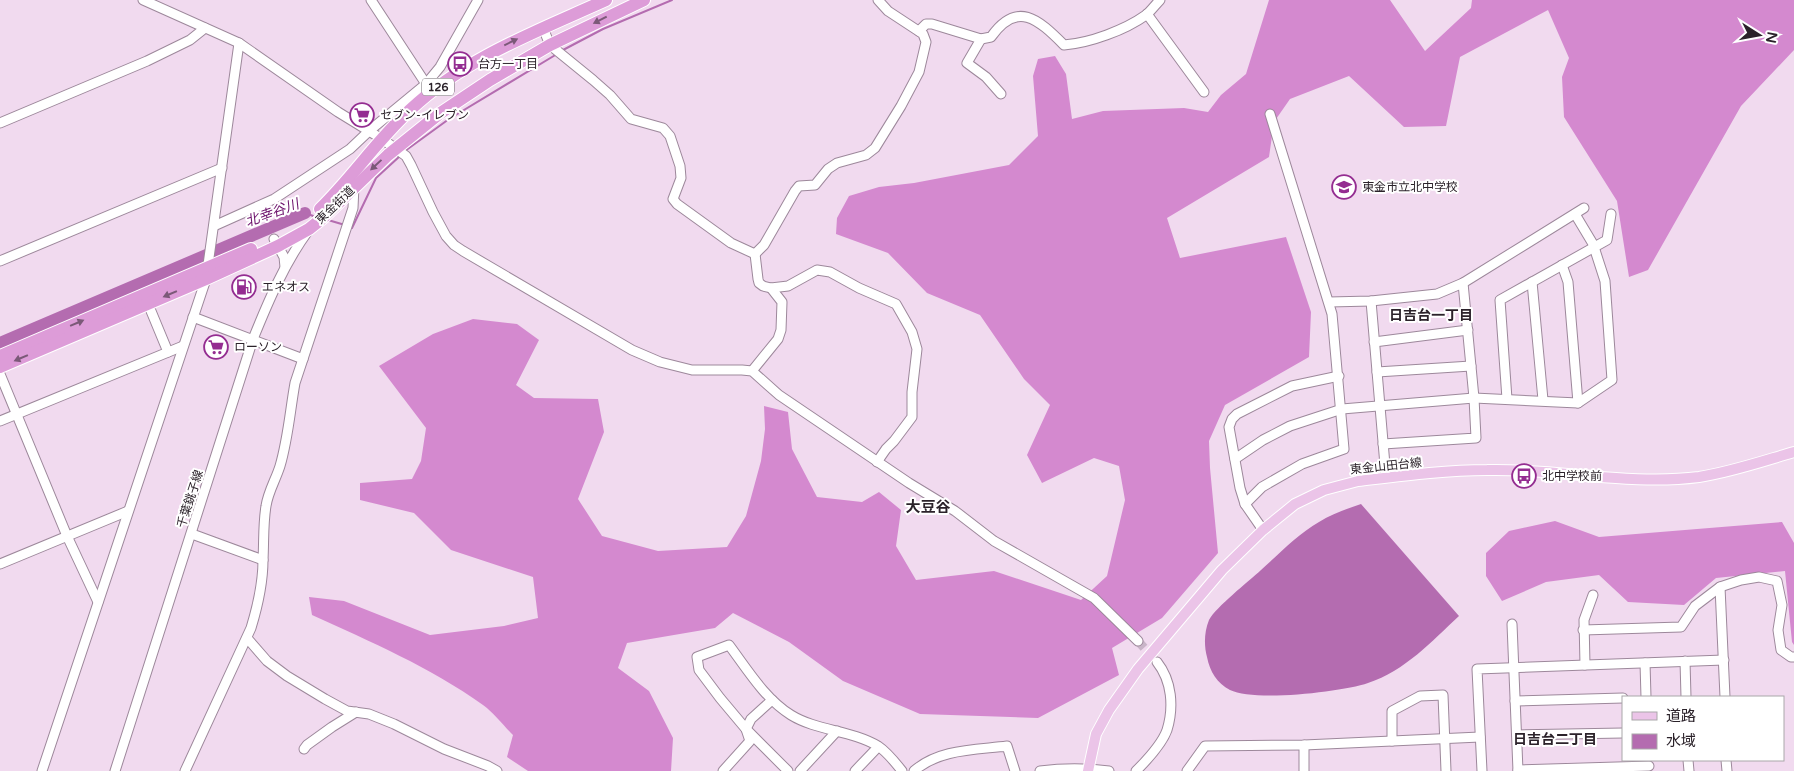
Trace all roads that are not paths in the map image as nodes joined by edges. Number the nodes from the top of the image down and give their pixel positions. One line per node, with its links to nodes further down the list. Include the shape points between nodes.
1 (143, 0): 9 (street)
2 (371, 0): 17 (street)
3 (478, 0): 15 (street)
4 (606, 0): 10 (highway, 東金街道 / 126)
5 (644, 0): 14 (highway, 東金街道 / 126, one-way to 14)
6 (878, 0): 11 (street, via 888,11)
7 (1160, 0): 8 (street)
8 (1147, 14): 12 (street, via 1094,39 1064,45 1028,12 1014,12 1004,18 991,37); 18 (street)
9 (205, 28): 13 (street); 21 (street, via 190,40 147,61)
10 (543, 28): 14 (street); 16 (highway, 東金街道 / 126, one-way to 10)
11 (919, 31): 12 (street, via 926,24 932,24); 34 (street, via 926,42 919,72 875,148 866,155 838,162 815,185 799,186 764,245)
12 (981, 39): 19 (street, via 967,63 986,76)
13 (239, 43): 22 (street); 25 (street)
14 (550, 45): 24 (highway, 東金街道 / 126, via 490,80); 34 (street, via 598,85 631,119 663,128 676,149 680,166 681,178 673,199 731,243)
15 (440, 67): 16 (street); 17 (street)
16 (450, 78): 23 (highway, 東金街道 / 126, via 411,109)
17 (426, 84): 22 (street)
18 (1204, 92)
19 (1001, 94)
20 (1270, 114): 43 (street)
21 (0, 123)
22 (370, 131): 23 (street); 30 (street, via 350,149 281,195)
23 (382, 139): 24 (street); 32 (highway, 東金街道 / 126, via 315,214)
24 (395, 148): 26 (highway, 東金街道 / 126, one-way to 26); 55 (street, via 412,164 446,236 462,251 632,350 660,362 692,370)
25 (222, 168): 30 (street); 35 (street)
26 (354, 186): 31 (highway, 東金街道 / 126); 52 (street, via 349,224)
27 (1584, 208): 28 (street)
28 (1575, 214): 33 (street); 40 (street)
29 (1611, 214): 33 (street, via 1607,240)
30 (214, 226): 38 (street)
31 (309, 229): 32 (highway, 東金街道 / 126); 37 (street, 千葉銚子線)
32 (276, 242): 37 (street); 38 (highway, 東金街道 / 126)
33 (1594, 247): 36 (street); 62 (street, via 1605,281 1612,380)
34 (755, 254): 41 (street, via 759,283)
35 (0, 261)
36 (1562, 265): 39 (street); 62 (street, via 1568,282)
37 (286, 268): 47 (street, 千葉銚子線)
38 (207, 273): 45 (street); 51 (highway, 東金街道 / 126, one-way to 38); 54 (highway, 東金街道 / 126, one-way to 54)
39 (1532, 282): 60 (street, via 1500,300); 61 (street)
40 (1463, 283): 42 (street, via 1436,294); 46 (street)
41 (771, 288): 55 (street, via 782,302 781,330 778,340); 70 (street, via 788,286 816,270 830,272 896,304 912,332 917,349 912,417)
42 (1371, 301): 43 (street); 48 (street)
43 (1329, 302): 58 (street)
44 (151, 311): 50 (street)
45 (193, 317): 47 (street); 49 (street)
46 (1468, 330): 48 (street); 53 (street)
47 (254, 339): 52 (street); 75 (street, 千葉銚子線)
48 (1374, 342): 56 (street)
49 (183, 346): 50 (street); 73 (street)
50 (168, 352): 65 (street)
51 (0, 356)
52 (303, 359): 77 (street, via 295,383 280,467 266,503)
53 (1470, 366): 56 (street); 59 (street)
54 (0, 367)
55 (752, 372): 70 (street, via 779,395)
56 (1377, 372): 63 (street)
57 (0, 374): 65 (street)
58 (1339, 376): 64 (street); 69 (street, via 1292,386 1237,414 1230,427)
59 (1474, 398): 60 (street); 63 (street); 67 (street, via 1476,438)
60 (1507, 399): 61 (street)
61 (1543, 400): 62 (street)
62 (1578, 403)
63 (1380, 406): 64 (street); 67 (street)
64 (1342, 409): 69 (street, via 1290,426); 72 (street, via 1344,449 1302,464 1262,487)
65 (16, 414): 66 (street); 76 (street)
66 (0, 421)
67 (1383, 444): 71 (street)
68 (1794, 452): 71 (main road, 東金山田台線, via 1732,470 1670,479 1515,470)
69 (1235, 459): 72 (street)
70 (877, 462): 85 (street, via 956,511 994,540 1094,598)
71 (1386, 478): 74 (main road, 東金山田台線, via 1358,480 1324,490 1295,504)
72 (1245, 504): 74 (street)
73 (128, 511): 76 (street); 81 (street)
74 (1263, 530): 112 (main road, 東金山田台線, via 1222,570 1138,669 1096,734)
75 (192, 534): 77 (street); 114 (street, 千葉銚子線)
76 (67, 536): 78 (street); 81 (street)
77 (263, 560): 84 (street, via 257,609)
78 (0, 564)
79 (1720, 586): 83 (street, via 1695,606 1681,627); 86 (street, via 1758,577 1777,581 1782,605 1778,630 1781,650); 87 (street)
80 (1593, 596): 83 (street)
81 (98, 602): 113 (street)
82 (1512, 624): 92 (street)
83 (1583, 630): 91 (street)
84 (247, 638): 99 (street, via 287,676 348,711); 115 (street)
85 (1138, 641)
86 (1794, 657)
87 (1724, 660): 88 (street); 95 (street)
88 (1685, 661): 90 (street); 94 (street)
89 (1157, 662): 126 (street, via 1169,682 1171,703 1166,731 1148,760)
90 (1645, 664): 91 (street); 93 (street)
91 (1585, 665): 92 (street)
92 (1514, 668): 98 (street); 104 (street, via 1478,669)
93 (1646, 696)
94 (1686, 696)
95 (1725, 696)
96 (1622, 698): 98 (street)
97 (772, 700): 100 (street, via 751,719); 100 (street, via 729,645 697,657 699,670); 101 (street, via 807,723)
98 (1515, 701): 103 (street)
99 (356, 712): 109 (street, via 332,726); 116 (street, via 394,724)
100 (746, 729): 117 (street, via 750,741); 118 (street)
101 (837, 731): 108 (street); 119 (street)
102 (1622, 733): 103 (street)
103 (1517, 735): 131 (street)
104 (1480, 737): 105 (street); 130 (street)
105 (1444, 739): 106 (street); 106 (street, via 1443,696 1420,696 1392,711); 129 (street)
106 (1392, 741): 107 (street)
107 (1304, 745): 127 (street, via 1205,746); 128 (street)
108 (878, 746): 120 (street); 121 (street)
109 (304, 749)
110 (1649, 766): 131 (street)
111 (1058, 770): 112 (street); 124 (street)
112 (1088, 770): 125 (street)
113 (42, 771)
114 (115, 771)
115 (185, 771)
116 (497, 771)
117 (723, 771)
118 (788, 771)
119 (800, 771)
120 (855, 771)
121 (902, 771)
122 (914, 771): 123 (street, via 937,756 1007,746)
123 (1016, 771)
124 (1040, 771)
125 (1109, 771)
126 (1136, 771)
127 (1187, 771)
128 (1304, 771)
129 (1446, 771)
130 (1482, 771)
131 (1518, 771)

